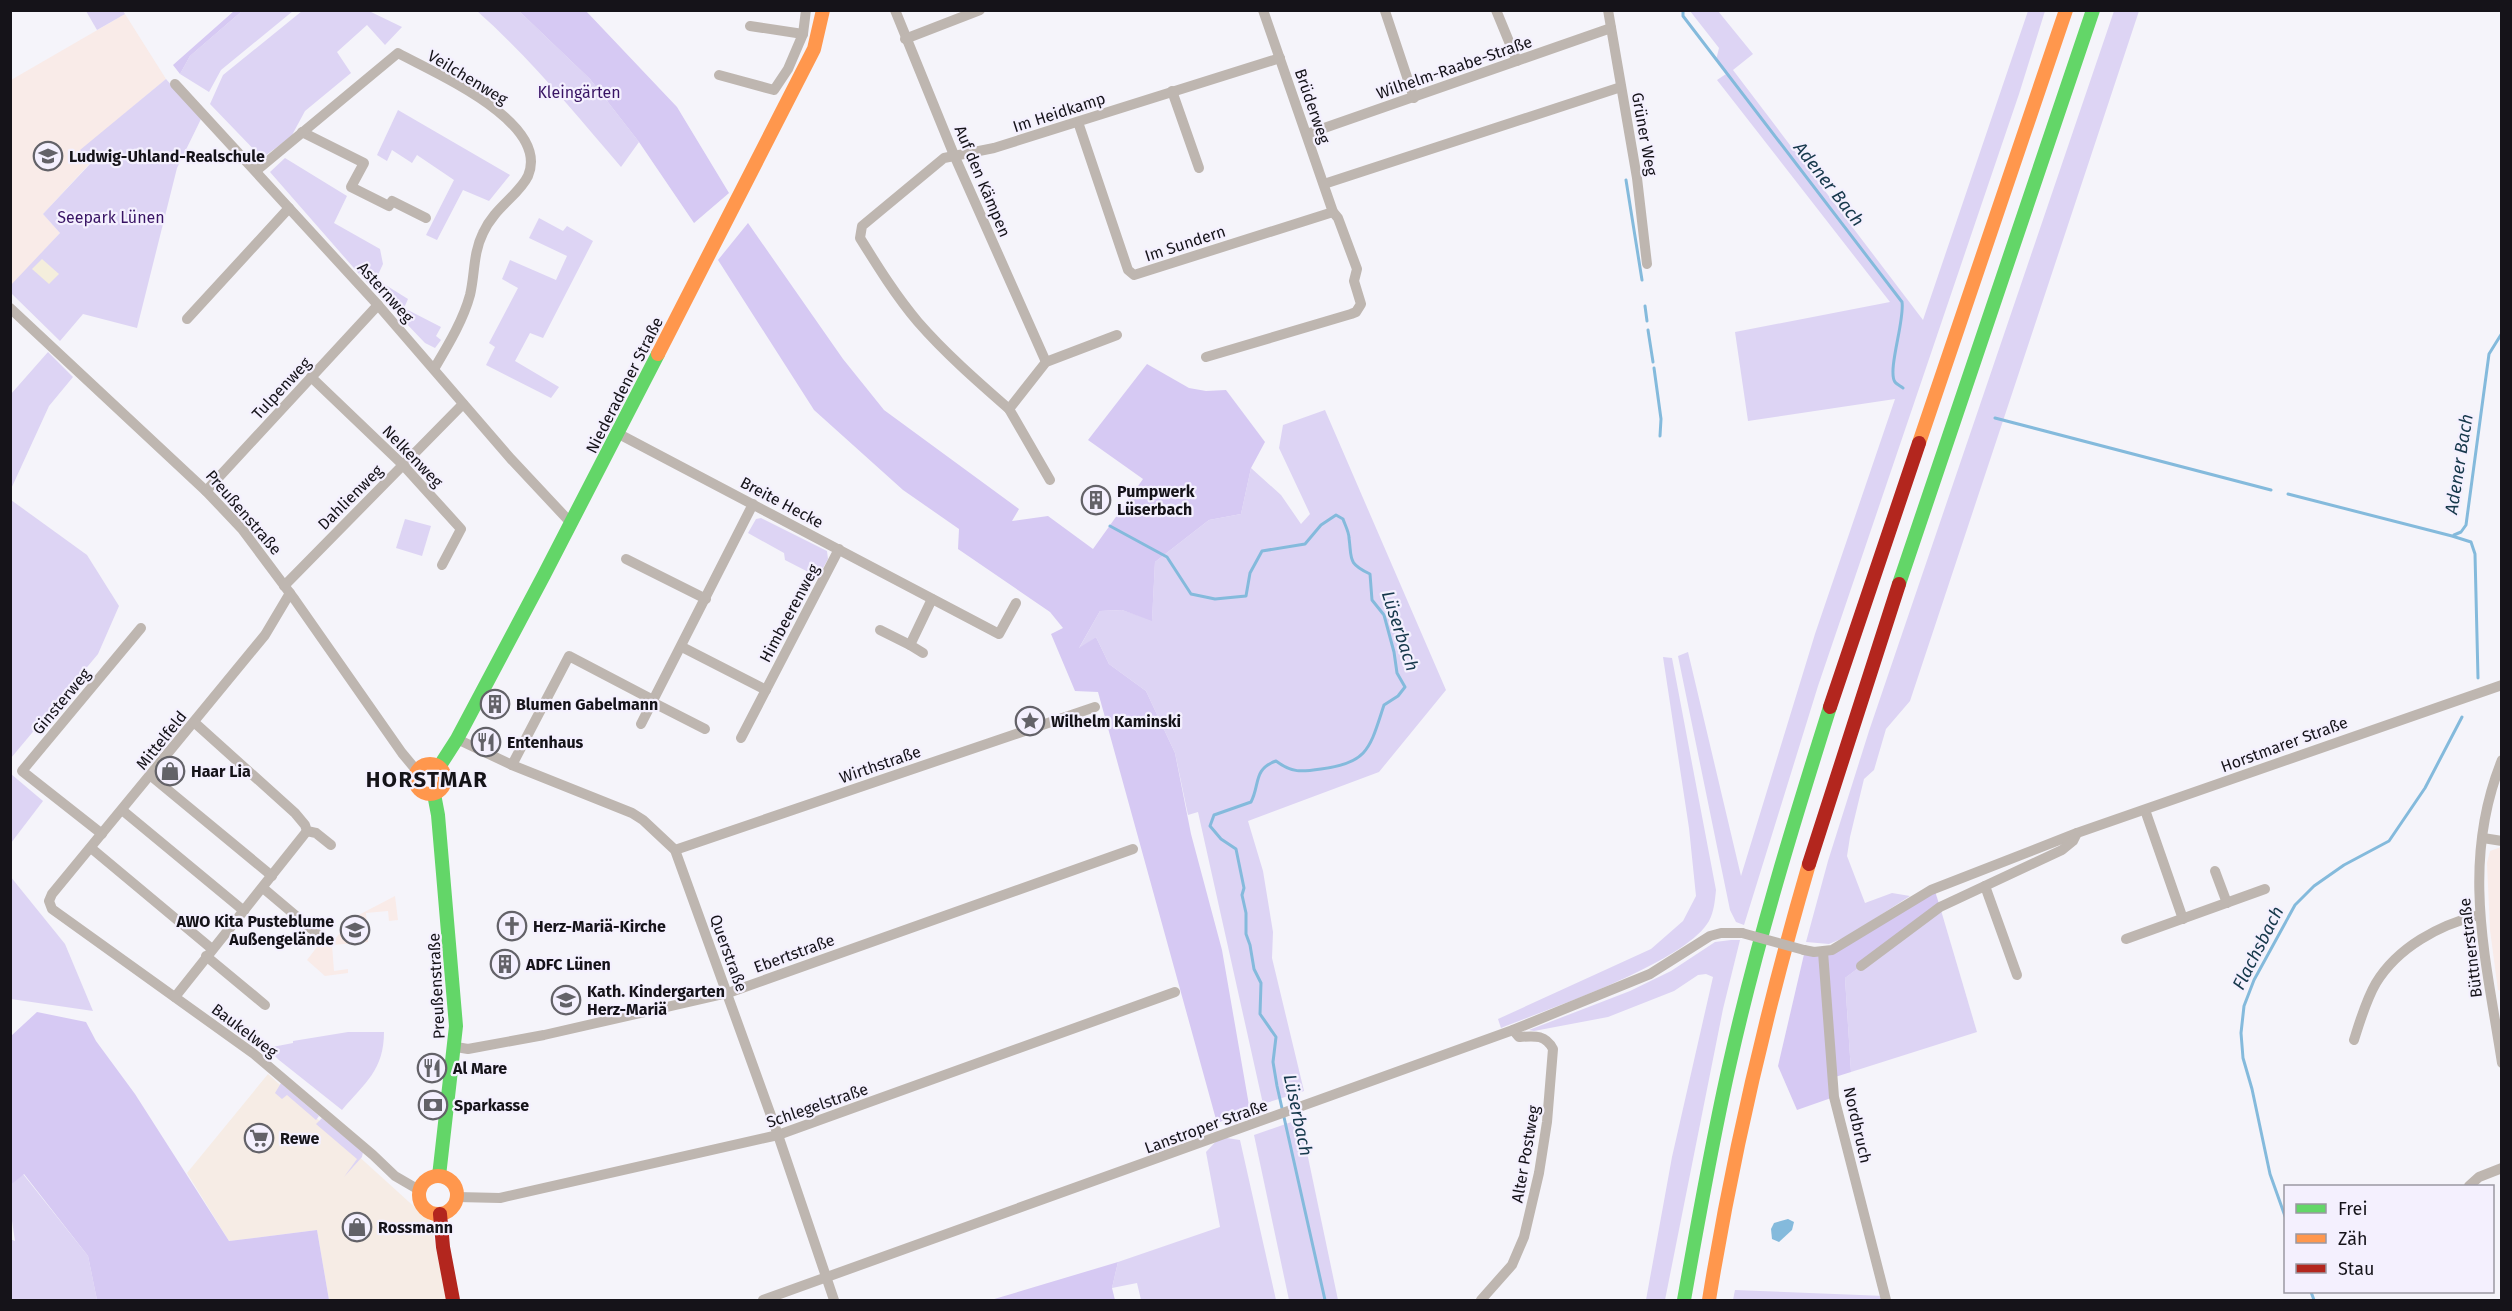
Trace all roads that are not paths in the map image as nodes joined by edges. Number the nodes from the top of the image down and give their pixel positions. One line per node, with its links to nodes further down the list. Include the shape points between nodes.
1 (806, 10): 13 (street)
2 (823, 10): 43 (main road, Niederadener Straße, via 814,49)
3 (895, 10): 14 (street, Auf den Kämpen)
4 (980, 10): 14 (street)
5 (1263, 10): 15 (street, Brüderweg)
6 (1385, 10): 21 (street)
7 (1496, 10): 16 (street)
8 (1608, 10): 12 (street, Grüner Weg)
9 (2066, 10): 123 (main road, via 1792,827 1730,1060)
10 (2093, 10): 124 (main road, via 1820,821 1755,1063)
11 (750, 26): 13 (street)
12 (1611, 28): 16 (street, Wilhelm-Raabe-Straße); 19 (street, Grüner Weg)
13 (803, 34): 17 (street, via 774,90)
14 (905, 39): 25 (street, Auf den Kämpen)
15 (1280, 58): 20 (street, Im Heidkamp); 24 (street, Brüderweg)
16 (1517, 62): 21 (street, Wilhelm-Raabe-Straße)
17 (719, 75)
18 (175, 84): 27 (street, Asternweg)
19 (1621, 87): 28 (street); 32 (street, Grüner Weg)
20 (1172, 91): 22 (street, Im Heidkamp); 26 (street)
21 (1414, 98): 24 (street, Wilhelm-Raabe-Straße)
22 (1078, 122): 25 (street, Im Heidkamp, via 994,148); 30 (street, Im Sundern, via 1128,270 1134,275)
23 (302, 132): 27 (street, Veilchenweg); 31 (street, via 364,163 351,187 389,206 392,201); 39 (street, Veilchenweg, via 398,53 498,110 531,152 525,181 493,215 483,233 467,305)
24 (1307, 134): 28 (street, Brüderweg)
25 (954, 154): 38 (street, Auf den Kämpen); 42 (street, via 944,158 862,226 860,238 918,322)
26 (1199, 168)
27 (256, 171): 29 (street, Asternweg)
28 (1324, 184): 30 (street, Brüderweg)
29 (289, 208): 33 (street, Asternweg); 35 (street)
30 (1333, 212): 37 (street, Brüderweg, via 1356,269 1359,309)
31 (426, 218)
32 (1647, 264)
33 (378, 305): 39 (street, Asternweg); 40 (street, Tulpenweg)
34 (10, 308): 46 (street, Preußenstraße)
35 (187, 319)
36 (1117, 335): 38 (street)
37 (1206, 357)
38 (1046, 362): 42 (street)
39 (434, 369): 41 (street, Asternweg)
40 (311, 376): 44 (street, Nelkenweg); 46 (street, Tulpenweg)
41 (463, 404): 44 (street, Dahlienweg); 48 (street, Asternweg)
42 (1009, 409): 45 (street)
43 (617, 434): 47 (street, Breite Hecke); 48 (main road, Niederadener Straße)
44 (403, 465): 51 (street, Nelkenweg, via 461,529); 52 (street, Dahlienweg)
45 (1050, 480)
46 (206, 491): 52 (street, Preußenstraße, via 242,529)
47 (753, 504): 49 (street, Breite Hecke); 53 (street)
48 (571, 523): 69 (main road, Niederadener Straße)
49 (839, 549): 54 (street, Breite Hecke); 62 (street, Himbeerenweg)
50 (626, 559): 53 (street)
51 (442, 565)
52 (287, 590): 65 (street, Mittelfeld, via 265,635); 73 (street, Preußenstraße)
53 (706, 599): 59 (street)
54 (932, 599): 55 (street, Breite Hecke, via 999,634); 58 (street)
55 (1016, 603)
56 (141, 628): 80 (street, Ginsterweg, via 22,771)
57 (880, 630): 58 (street)
58 (910, 645): 60 (street)
59 (682, 647): 62 (street, Himbeerenweg); 63 (street)
60 (923, 652)
61 (2502, 685): 77 (street, Horstmarer Straße)
62 (766, 690): 68 (street, Himbeerenweg)
63 (653, 701): 66 (street); 67 (street); 71 (street, via 569,656)
64 (1095, 707): 86 (street, Wirthstraße)
65 (195, 723): 74 (street, Mittelfeld); 78 (street, via 295,813)
66 (641, 724)
67 (705, 729)
68 (741, 738)
69 (457, 739): 71 (street, Querstraße); 72 (main road, Niederadener Straße)
70 (2502, 760): 81 (street, Büttnerstraße, via 2488,804)
71 (512, 765): 86 (street, Querstraße, via 632,813)
72 (439, 767): 73 (main road, via 427,765); 75 (main road, via 445,782)
73 (417, 771): 75 (main road, via 414,781 419,790)
74 (151, 776): 76 (street, Mittelfeld); 88 (street)
75 (434, 794): 109 (main road, Preußenstraße, via 456,1011)
76 (122, 810): 80 (street, Mittelfeld); 94 (street)
77 (2145, 810): 79 (street, Horstmarer Straße); 96 (street)
78 (307, 831): 83 (street); 88 (street)
79 (2077, 833): 89 (street, Horstmarer Straße, via 2062,850); 100 (street, Horstmarer Straße, via 1931,890 1842,946)
80 (102, 834): 84 (street, Mittelfeld)
81 (2483, 838): 82 (street); 95 (street, Büttnerstraße)
82 (2502, 841)
83 (331, 845)
84 (91, 848): 92 (street, Mittelfeld); 99 (street)
85 (1133, 849): 104 (street, Ebertstraße)
86 (675, 850): 104 (street, Querstraße)
87 (2215, 871): 93 (street)
88 (273, 876): 90 (street)
89 (1985, 886): 101 (street, Horstmarer Straße, via 1940,907); 102 (street)
90 (263, 888): 94 (street); 97 (street)
91 (2265, 889): 93 (street)
92 (49, 901): 105 (street, Baukelweg, via 52,909)
93 (2227, 903): 96 (street)
94 (244, 911): 99 (street)
95 (2479, 915): 108 (street, via 2430,933 2400,955 2376,984); 110 (street, Büttnerstraße)
96 (2184, 918): 98 (street)
97 (321, 937)
98 (2126, 939)
99 (209, 952): 105 (street); 106 (street)
100 (1823, 952): 107 (street, Lanstroper Straße, bridge, via 1742,933 1721,933 1650,974); 125 (street, Nordbruch, via 1834,1097)
101 (1861, 966)
102 (2017, 975)
103 (1175, 992): 111 (street, Schlegelstraße)
104 (728, 993): 109 (street, Ebertstraße, via 544,1035 468,1049); 111 (street, Querstraße)
105 (175, 997): 115 (street, Baukelweg, via 254,1054 395,1176)
106 (265, 1005)
107 (1513, 1030): 118 (street, Lanstroper Straße); 122 (street, Alter Postweg, via 1519,1037 1540,1036 1553,1049 1548,1111 1524,1237 1512,1265)
108 (2354, 1040)
109 (456, 1047): 113 (main road, Preußenstraße)
110 (2502, 1063)
111 (778, 1135): 116 (street, Schlegelstraße, via 500,1198); 118 (street, Querstraße)
112 (2502, 1168): 114 (street)
113 (439, 1176): 115 (main road, via 426,1179); 116 (main road, via 454,1185)
114 (2470, 1185)
115 (419, 1190): 117 (main road, via 423,1208)
116 (457, 1197): 117 (main road, via 451,1209)
117 (440, 1214): 119 (main road)
118 (826, 1278): 120 (street, Lanstroper Straße); 121 (street, Querstraße)
119 (453, 1300)
120 (764, 1300)
121 (834, 1300)
122 (1481, 1300)
123 (1684, 1300)
124 (1708, 1300)
125 (1886, 1300)

